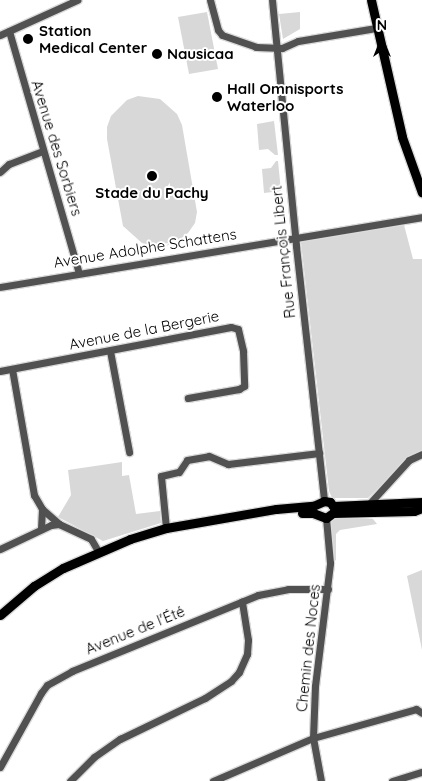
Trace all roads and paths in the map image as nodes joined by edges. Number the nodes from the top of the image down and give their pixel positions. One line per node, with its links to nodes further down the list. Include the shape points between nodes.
1 (77, 0): 6 (street)
2 (210, 0): 8 (street, via 222,35 256,46)
3 (272, 0): 8 (street, Rue François Libert, via 277,33)
4 (371, 0): 5 (main road)
5 (376, 28): 8 (street); 13 (main road, via 402,138)
6 (8, 31): 7 (street); 9 (street, Avenue des Sorbiers)
7 (0, 35)
8 (275, 48): 15 (street, Rue François Libert)
9 (43, 151): 11 (street); 16 (street, Avenue des Sorbiers)
10 (0, 163): 11 (street)
11 (9, 164): 12 (street)
12 (0, 172)
13 (422, 194)
14 (422, 217): 15 (street, Avenue Adolphe Schattens)
15 (295, 238): 16 (street, Avenue Adolphe Schattens); 23 (street, Rue François Libert)
16 (79, 272): 17 (street, Avenue Adolphe Schattens)
17 (0, 287)
18 (110, 351): 19 (street, Avenue de la Bergerie); 21 (street, Avenue de la Bergerie, via 231,326 238,329 244,386); 22 (street)
19 (12, 369): 20 (street, Avenue de la Bergerie); 29 (street, via 34,495)
20 (0, 371)
21 (188, 398)
22 (129, 452)
23 (319, 453): 26 (street, Rue François Libert); 33 (street, via 228,464 209,456 187,460 179,472 161,476)
24 (420, 457): 27 (street, via 403,466)
25 (422, 502): 27 (main road)
26 (321, 503): 30 (main road, via 330,502); 30 (main road, via 316,510); 31 (main road)
27 (369, 504): 30 (main road)
28 (422, 508): 30 (main road)
29 (42, 509): 32 (street); 34 (street)
30 (328, 513): 31 (main road); 37 (street, Chemin des Noces)
31 (251, 514): 33 (main road)
32 (59, 524): 34 (street); 36 (street, via 86,536)
33 (166, 528): 36 (main road)
34 (41, 529): 35 (street)
35 (0, 549)
36 (98, 551): 39 (main road, via 54,573)
37 (328, 588): 38 (street, Avenue de l'Été, via 274,591); 41 (street, Chemin des Noces, via 315,686)
38 (242, 601): 42 (street, Avenue de l'Été, via 72,671 48,685); 44 (street, via 247,627 247,654 231,681 205,698 120,739 94,757)
39 (0, 615)
40 (422, 713): 41 (street, via 416,709)
41 (313, 738): 45 (street); 46 (street, Chemin des Noces)
42 (0, 767)
43 (422, 772): 47 (street)
44 (70, 781)
45 (213, 781)
46 (321, 781)
47 (392, 781)

